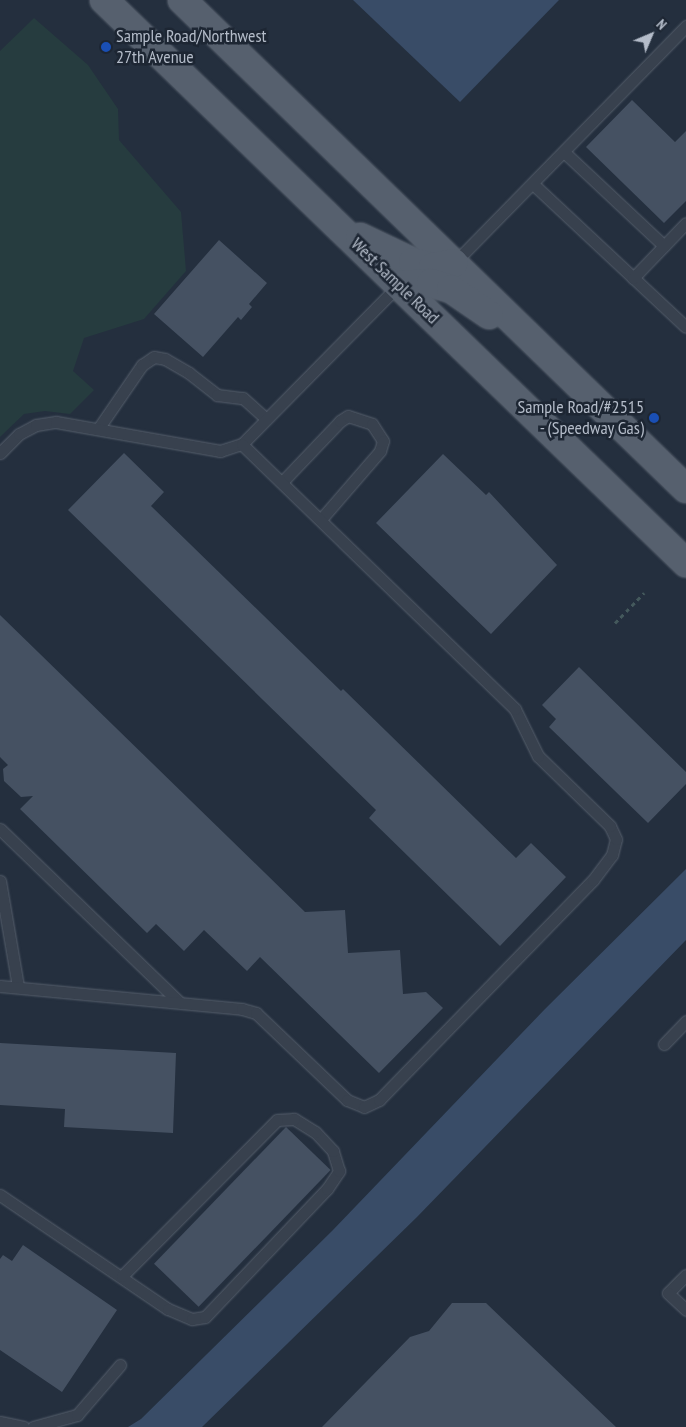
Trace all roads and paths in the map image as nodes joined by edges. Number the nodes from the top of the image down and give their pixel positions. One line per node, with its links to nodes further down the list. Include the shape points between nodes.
1 (104, 0): 7 (main road, West Sample Road)
2 (182, 0): 9 (main road)
3 (686, 26): 4 (lane)
4 (564, 152): 5 (lane); 8 (lane)
5 (532, 184): 9 (lane); 10 (lane)
6 (686, 223): 8 (lane)
7 (340, 228): 9 (main road, via 413,262 433,267); 11 (main road, West Sample Road)
8 (664, 246): 10 (lane)
9 (454, 263): 13 (main road)
10 (633, 278): 12 (lane)
11 (399, 285): 13 (main road, via 431,283 450,289); 14 (lane); 21 (main road, West Sample Road)
12 (686, 327)
13 (545, 353): 19 (main road)
14 (266, 419): 15 (lane, via 243,398 216,395 189,373 165,359 154,357 142,365); 16 (lane)
15 (98, 429): 16 (lane, via 220,451); 17 (lane, via 56,422 36,425 19,434)
16 (242, 444): 18 (lane)
17 (0, 454)
18 (282, 482): 20 (lane); 20 (lane, via 340,421 348,416 372,424 383,441 380,451)
19 (686, 489)
20 (320, 519): 28 (lane, via 516,709 538,756 610,826 616,839 612,855 593,880 379,1100 364,1107 347,1100 256,1013)
21 (686, 562)
22 (644, 593): 23 (path)
23 (615, 623)
24 (0, 829): 28 (lane)
25 (0, 881): 27 (lane)
26 (0, 986): 27 (lane)
27 (18, 986): 28 (lane)
28 (179, 1002)
29 (686, 1020): 30 (lane)
30 (664, 1044)
31 (0, 1195): 33 (lane)
32 (686, 1275): 34 (lane, via 668,1293)
33 (122, 1276): 33 (lane, via 277,1120 294,1119 315,1132 333,1151 339,1171 327,1189 205,1317 181,1317)
34 (686, 1310)
35 (120, 1365): 38 (lane, via 77,1415)
36 (0, 1422): 37 (lane)
37 (23, 1427)
38 (33, 1427)

